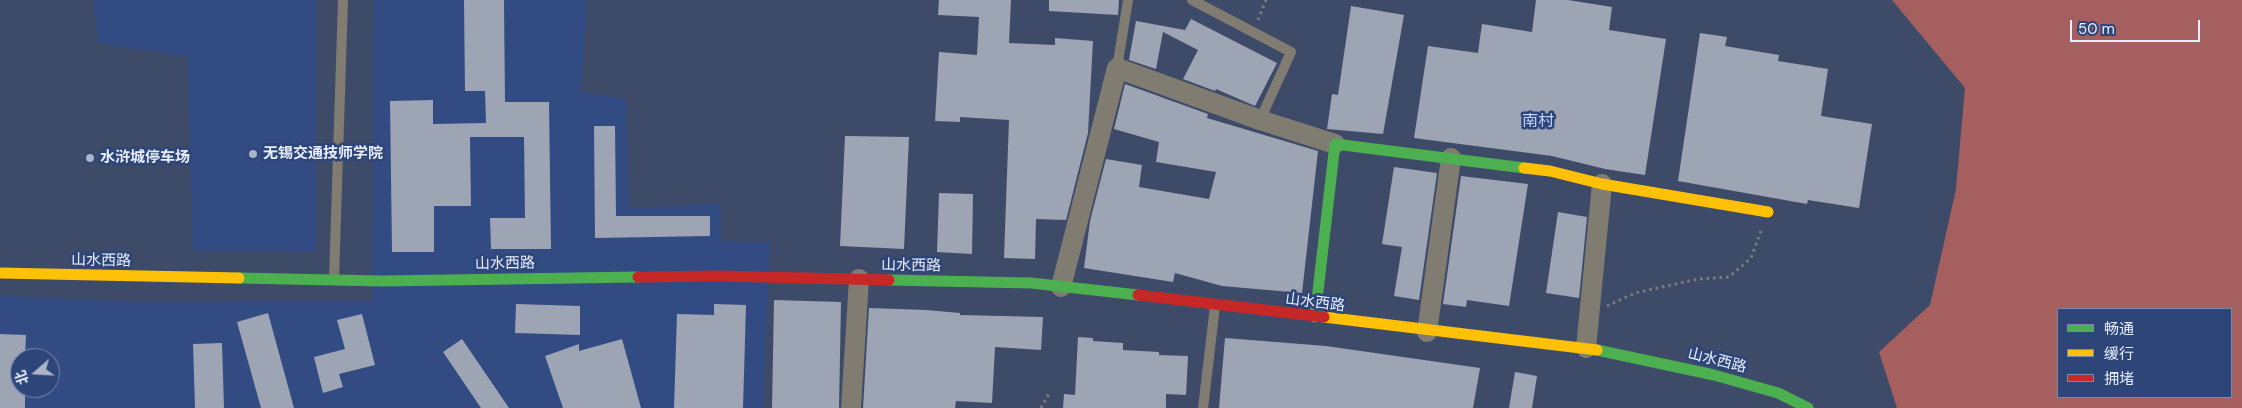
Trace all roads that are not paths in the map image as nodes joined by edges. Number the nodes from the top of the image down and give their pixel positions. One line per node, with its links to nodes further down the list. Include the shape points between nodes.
1 (343, 0): 12 (lane)
2 (1128, 0): 4 (lane)
3 (1192, 0): 5 (lane, via 1291,52)
4 (1117, 68): 5 (street); 13 (street)
5 (1260, 120): 6 (street)
6 (1335, 144): 7 (street); 15 (street)
7 (1451, 158): 8 (street, via 1550,171); 16 (street)
8 (1602, 184): 9 (street); 17 (street)
9 (1768, 212)
10 (0, 273): 12 (street, 山水西路)
11 (859, 279): 12 (street, 山水西路, via 720,276); 13 (street, 山水西路); 18 (street)
12 (334, 280)
13 (1060, 287): 14 (street, 山水西路)
14 (1215, 306): 15 (street, 山水西路); 19 (lane)
15 (1315, 317): 16 (street, 山水西路)
16 (1427, 332): 17 (street, 山水西路)
17 (1586, 348): 20 (street, 山水西路, via 1714,375 1778,393)
18 (851, 408)
19 (1203, 408)
20 (1808, 408)

